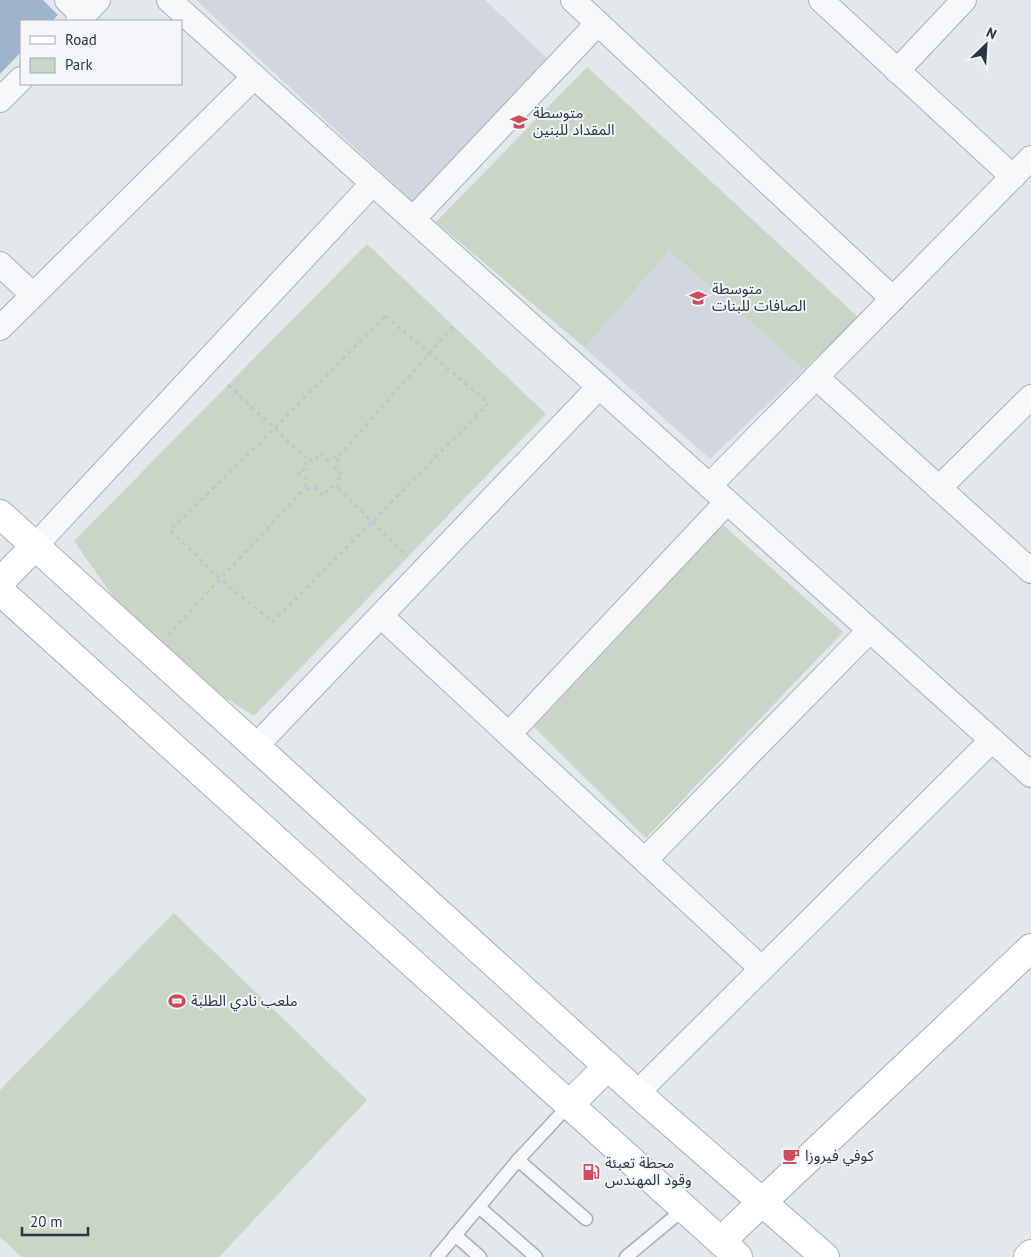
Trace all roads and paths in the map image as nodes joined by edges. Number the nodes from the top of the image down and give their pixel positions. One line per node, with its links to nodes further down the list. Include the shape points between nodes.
1 (169, 0): 7 (street)
2 (573, 0): 5 (street)
3 (821, 0): 6 (street)
4 (964, 0): 6 (street)
5 (598, 23): 13 (street); 16 (street)
6 (897, 70): 11 (street)
7 (254, 77): 12 (street); 15 (street)
8 (20, 80): 9 (street)
9 (0, 100)
10 (1031, 158): 11 (street)
11 (1012, 177): 16 (street)
12 (373, 183): 13 (street); 34 (street)
13 (412, 219): 22 (street)
14 (0, 264): 15 (street)
15 (33, 295): 18 (street)
16 (893, 299): 20 (street)
17 (453, 326): 19 (path)
18 (0, 328)
19 (429, 353): 24 (path, via 385,316); 26 (path); 33 (path, via 489,403)
20 (816, 377): 27 (street); 29 (street)
21 (228, 385): 24 (path)
22 (600, 387): 27 (street); 40 (street)
23 (1031, 397): 29 (street)
24 (274, 429): 25 (path); 37 (path, via 170,530)
25 (304, 456): 26 (path, via 314,462 320,453 327,460); 30 (path, via 307,467 298,473 307,479)
26 (339, 456): 28 (path, via 335,468 342,475 337,481)
27 (709, 486): 31 (street)
28 (338, 488): 30 (path, via 329,487 323,496 316,488); 33 (path)
29 (940, 488): 36 (street)
30 (304, 489): 37 (path)
31 (727, 502): 41 (street); 43 (street)
32 (0, 514): 34 (main road)
33 (372, 522): 35 (path); 37 (path, via 273,622)
34 (35, 546): 38 (main road); 42 (main road)
35 (408, 557)
36 (1031, 571)
37 (220, 579): 42 (path)
38 (0, 582)
39 (0, 591): 52 (main road)
40 (381, 616): 43 (street); 45 (street)
41 (870, 630): 44 (street); 47 (street)
42 (152, 652): 45 (main road)
43 (509, 734): 47 (street)
44 (992, 740): 46 (street); 49 (street)
45 (256, 746): 50 (main road)
46 (1031, 775)
47 (644, 860): 49 (street)
48 (1031, 948): 54 (main road)
49 (762, 969): 51 (street)
50 (608, 1066): 51 (main road); 52 (main road)
51 (637, 1093): 54 (main road)
52 (570, 1104): 53 (lane); 56 (main road)
53 (518, 1160): 55 (lane); 57 (lane)
54 (761, 1202): 59 (main road); 65 (main road)
55 (479, 1207): 58 (lane); 63 (lane)
56 (685, 1208): 59 (main road); 64 (lane)
57 (586, 1219)
58 (455, 1235): 61 (lane); 62 (lane)
59 (729, 1249)
60 (1031, 1254): 66 (main road)
61 (437, 1257)
62 (480, 1257)
63 (536, 1257)
64 (626, 1257)
65 (825, 1257)
66 (1028, 1257)

